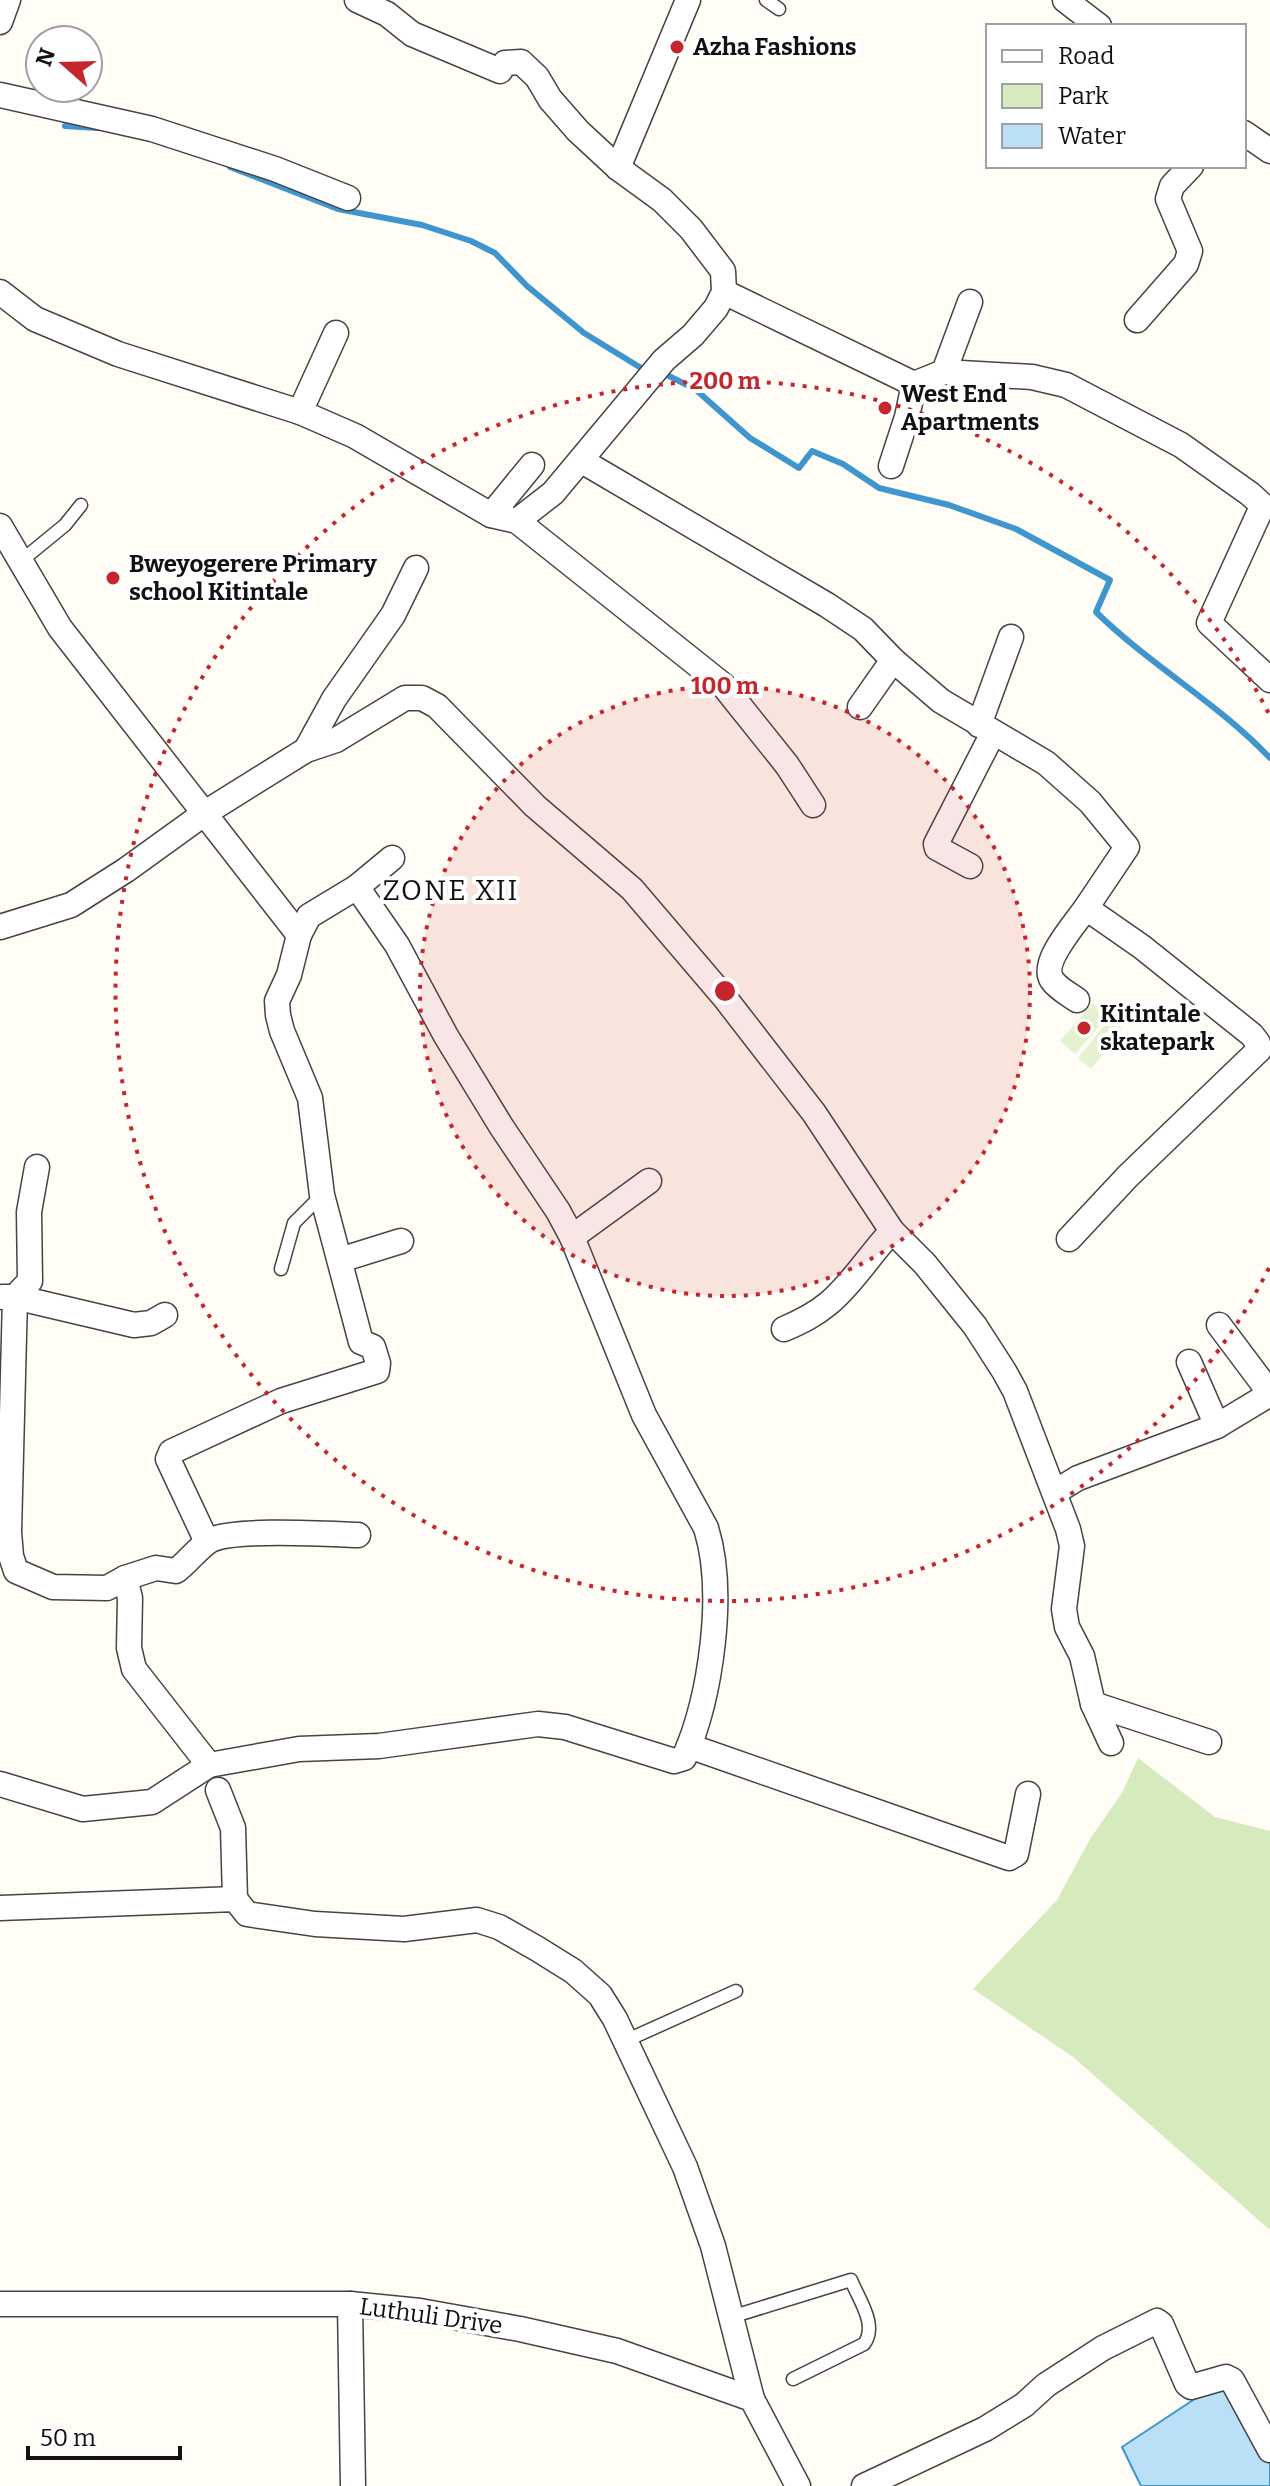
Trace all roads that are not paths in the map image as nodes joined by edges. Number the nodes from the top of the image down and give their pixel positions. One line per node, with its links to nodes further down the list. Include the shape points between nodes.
1 (8, 0): 7 (street)
2 (357, 0): 12 (street, via 412,34 492,68 500,71 505,63 521,62 578,131)
3 (688, 0): 12 (street)
4 (766, 0): 6 (lane)
5 (1065, 0): 8 (street)
6 (779, 9)
7 (0, 22)
8 (1096, 24)
9 (0, 95): 14 (street, via 152,129)
10 (1246, 134): 11 (street)
11 (1270, 151)
12 (618, 168): 16 (street, via 691,229 723,271)
13 (1189, 168): 18 (street, via 1172,186 1168,199 1190,251 1186,264)
14 (348, 198)
15 (0, 292): 22 (street, via 35,319 118,354)
16 (724, 292): 21 (street); 23 (street, via 716,308 664,360)
17 (970, 302): 20 (street)
18 (1137, 320)
19 (336, 333): 22 (street)
20 (944, 372): 21 (street); 34 (street, via 1032,377 1066,385 1181,445 1257,500 1261,509 1209,620)
21 (914, 384): 25 (street)
22 (300, 412): 27 (street, via 355,436)
23 (582, 461): 28 (street); 33 (street, via 827,605 863,629)
24 (532, 465): 27 (street)
25 (891, 466)
26 (81, 505): 30 (lane)
27 (491, 515): 28 (street)
28 (517, 521): 38 (street, via 723,685)
29 (0, 526): 30 (street)
30 (21, 561): 39 (street, via 60,628)
31 (416, 568): 37 (street, via 393,615 334,699)
32 (1011, 637): 36 (street)
33 (893, 660): 35 (street); 36 (street, via 941,701)
34 (1270, 680)
35 (860, 707)
36 (986, 729): 41 (street, via 936,844); 43 (street, via 1046,763 1126,844)
37 (306, 750): 39 (street); 50 (street, via 336,740 405,698 422,698 437,706 535,806 632,889 663,923 814,1113)
38 (813, 805)
39 (205, 813): 44 (street, via 71,905); 45 (street)
40 (392, 858): 42 (street)
41 (970, 866)
42 (357, 887): 45 (street, via 309,916); 51 (street)
43 (1086, 908): 46 (street, via 1055,951 1050,972 1052,981); 52 (street, via 1240,1025 1260,1047)
44 (0, 927)
45 (299, 935): 49 (street, via 277,1001 278,1015 310,1098)
46 (1077, 1000)
47 (37, 1167): 56 (street, via 29,1212 30,1281)
48 (649, 1181): 51 (street)
49 (322, 1195): 54 (street); 55 (lane, via 294,1223)
50 (892, 1231): 59 (street, via 828,1304); 63 (street, via 975,1326 1004,1371)
51 (572, 1237): 70 (street, via 644,1415 700,1515 711,1546 715,1608 709,1667)
52 (1069, 1239)
53 (401, 1241): 54 (street)
54 (340, 1260): 65 (street, via 361,1342 373,1347 377,1371 281,1401 171,1452 168,1459)
55 (281, 1269)
56 (8, 1297): 57 (street, via 134,1325); 66 (street, via 9,1532 16,1571 53,1587 107,1588)
57 (165, 1315)
58 (1219, 1325): 61 (street)
59 (784, 1329)
60 (1189, 1362): 62 (street)
61 (1270, 1393): 62 (street)
62 (1217, 1426): 63 (street, via 1078,1478)
63 (1055, 1492): 67 (street, via 1072,1546 1064,1609 1067,1627 1082,1656)
64 (358, 1535): 65 (street, via 223,1535)
65 (207, 1542): 66 (street, via 176,1571 156,1568)
66 (125, 1578): 71 (street, via 134,1669)
67 (1093, 1704): 68 (street); 69 (street)
68 (1209, 1742)
69 (1111, 1743)
70 (689, 1746): 71 (street, via 684,1758 674,1761 565,1727 538,1724 379,1746 299,1749); 74 (street, via 1009,1858 1016,1854)
71 (209, 1765): 72 (street, via 152,1802 139,1804 83,1809)
72 (0, 1784)
73 (218, 1790): 75 (street, via 233,1828)
74 (1028, 1794)
75 (235, 1899): 76 (street); 78 (street, via 247,1914 315,1924 404,1929 477,1920 499,1927 573,1971 600,1995)
76 (0, 1908)
77 (736, 1991): 78 (lane)
78 (625, 2041): 81 (street, via 685,2167)
79 (0, 2304): 80 (street, Luthuli Drive)
80 (350, 2304): 83 (street, Luthuli Drive, via 420,2311 617,2351); 85 (street)
81 (731, 2317): 82 (lane, via 851,2280 871,2327 869,2336 864,2344); 83 (street)
82 (793, 2379)
83 (752, 2399): 86 (street)
84 (1270, 2450): 87 (street, via 1232,2380 1187,2384 1157,2321 1103,2348 985,2429)
85 (353, 2486)
86 (798, 2486)
87 (864, 2486)

